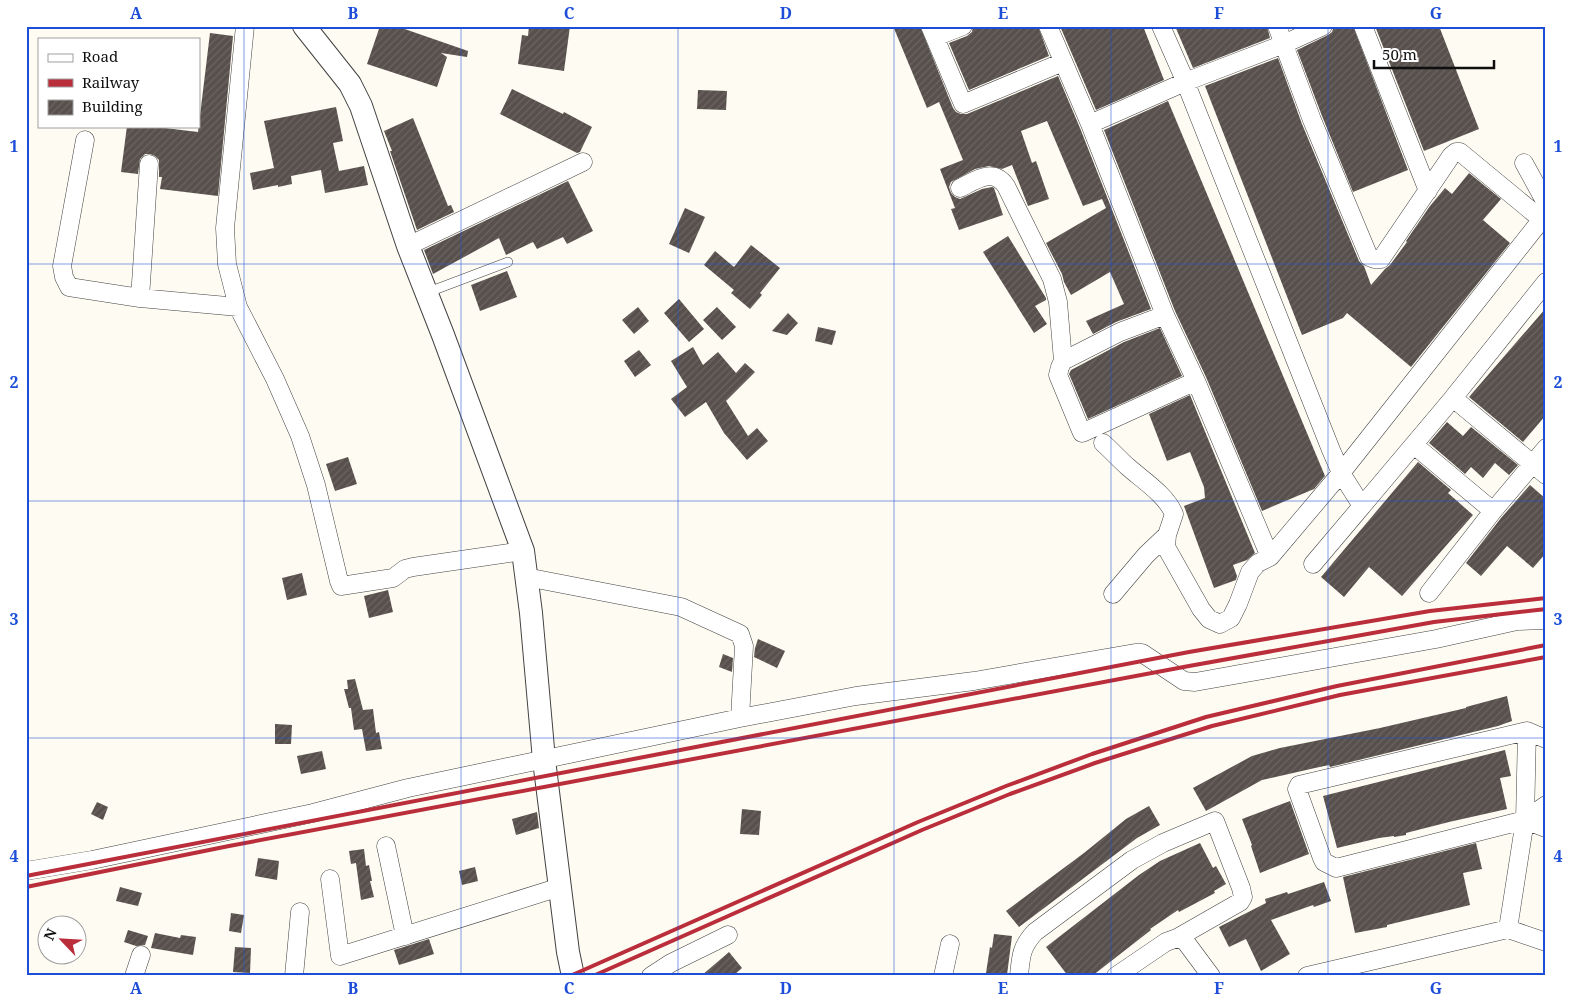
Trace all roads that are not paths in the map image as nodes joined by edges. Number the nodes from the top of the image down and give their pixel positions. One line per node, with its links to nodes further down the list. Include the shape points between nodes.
1 (245, 26): 26 (street, via 225,228 227,264)
2 (963, 26): 9 (street)
3 (1048, 26): 11 (street)
4 (1161, 26): 12 (street)
5 (1277, 26): 10 (street)
6 (1323, 26): 10 (street)
7 (1363, 26): 19 (street)
8 (309, 29): 21 (street, via 350,84 361,106)
9 (932, 32): 11 (street, via 963,104)
10 (1284, 44): 12 (street); 19 (street, via 1369,257 1381,259)
11 (1063, 62): 13 (street)
12 (1185, 82): 13 (street); 35 (street)
13 (1090, 124): 27 (street)
14 (85, 140): 25 (street, via 62,266 64,277 69,286)
15 (583, 162): 21 (street)
16 (1524, 163): 20 (street)
17 (149, 164): 25 (street)
18 (960, 188): 28 (street, via 987,176 999,178 1006,186 1052,279 1058,302)
19 (1428, 191): 20 (street, via 1451,156 1460,152)
20 (1544, 215): 35 (street)
21 (408, 246): 24 (street)
22 (508, 262): 24 (lane)
23 (1546, 282): 30 (street)
24 (426, 293): 39 (street)
25 (140, 298): 26 (street)
26 (238, 307): 39 (street, via 300,436 316,485 341,586 393,578 413,567)
27 (1164, 315): 28 (street, via 1120,332); 29 (street)
28 (1063, 361): 29 (street, via 1058,375 1082,433)
29 (1196, 381): 40 (street)
30 (1453, 398): 32 (street); 34 (street)
31 (1104, 443): 38 (street, via 1171,507 1174,514)
32 (1414, 445): 36 (street); 37 (street)
33 (1546, 448): 34 (street)
34 (1539, 469): 37 (street)
35 (1341, 473): 36 (street); 40 (street)
36 (1362, 506): 41 (street)
37 (1493, 511): 43 (street)
38 (1167, 535): 40 (street, via 1166,547 1200,609 1209,619 1220,624 1231,618 1250,572); 44 (street)
39 (523, 551): 42 (street)
40 (1270, 557)
41 (1313, 564)
42 (526, 577): 46 (street, via 681,607 740,634 744,646); 49 (street)
43 (1428, 593)
44 (1113, 594)
45 (1546, 620): 46 (street, via 1517,621 1436,639 1195,682 1184,681 1142,653 1135,653 974,681 856,696)
46 (740, 718): 49 (street)
47 (1527, 732): 48 (street); 51 (street); 51 (street, via 1299,785 1297,789 1322,858 1336,868)
48 (1546, 739)
49 (544, 760): 54 (street, via 408,788 303,815); 56 (street)
50 (1546, 805): 51 (street)
51 (1525, 820): 52 (street); 58 (street)
52 (1546, 828)
53 (386, 846): 60 (street)
54 (26, 872)
55 (330, 879): 60 (street, via 340,956)
56 (560, 887): 60 (street); 68 (street)
57 (300, 912): 67 (street)
58 (1508, 929): 62 (street); 74 (street)
59 (728, 935): 65 (street)
60 (405, 936)
61 (1177, 938): 71 (street, via 1240,902 1243,897 1215,821 1132,860 1035,932 1026,942); 72 (street); 73 (street, via 1185,942)
62 (1546, 942)
63 (950, 944): 70 (street)
64 (141, 955): 66 (street)
65 (672, 970): 69 (street)
66 (134, 976)
67 (294, 976)
68 (573, 976)
69 (651, 976)
70 (943, 976)
71 (1019, 976)
72 (1116, 976)
73 (1211, 976)
74 (1307, 976)

